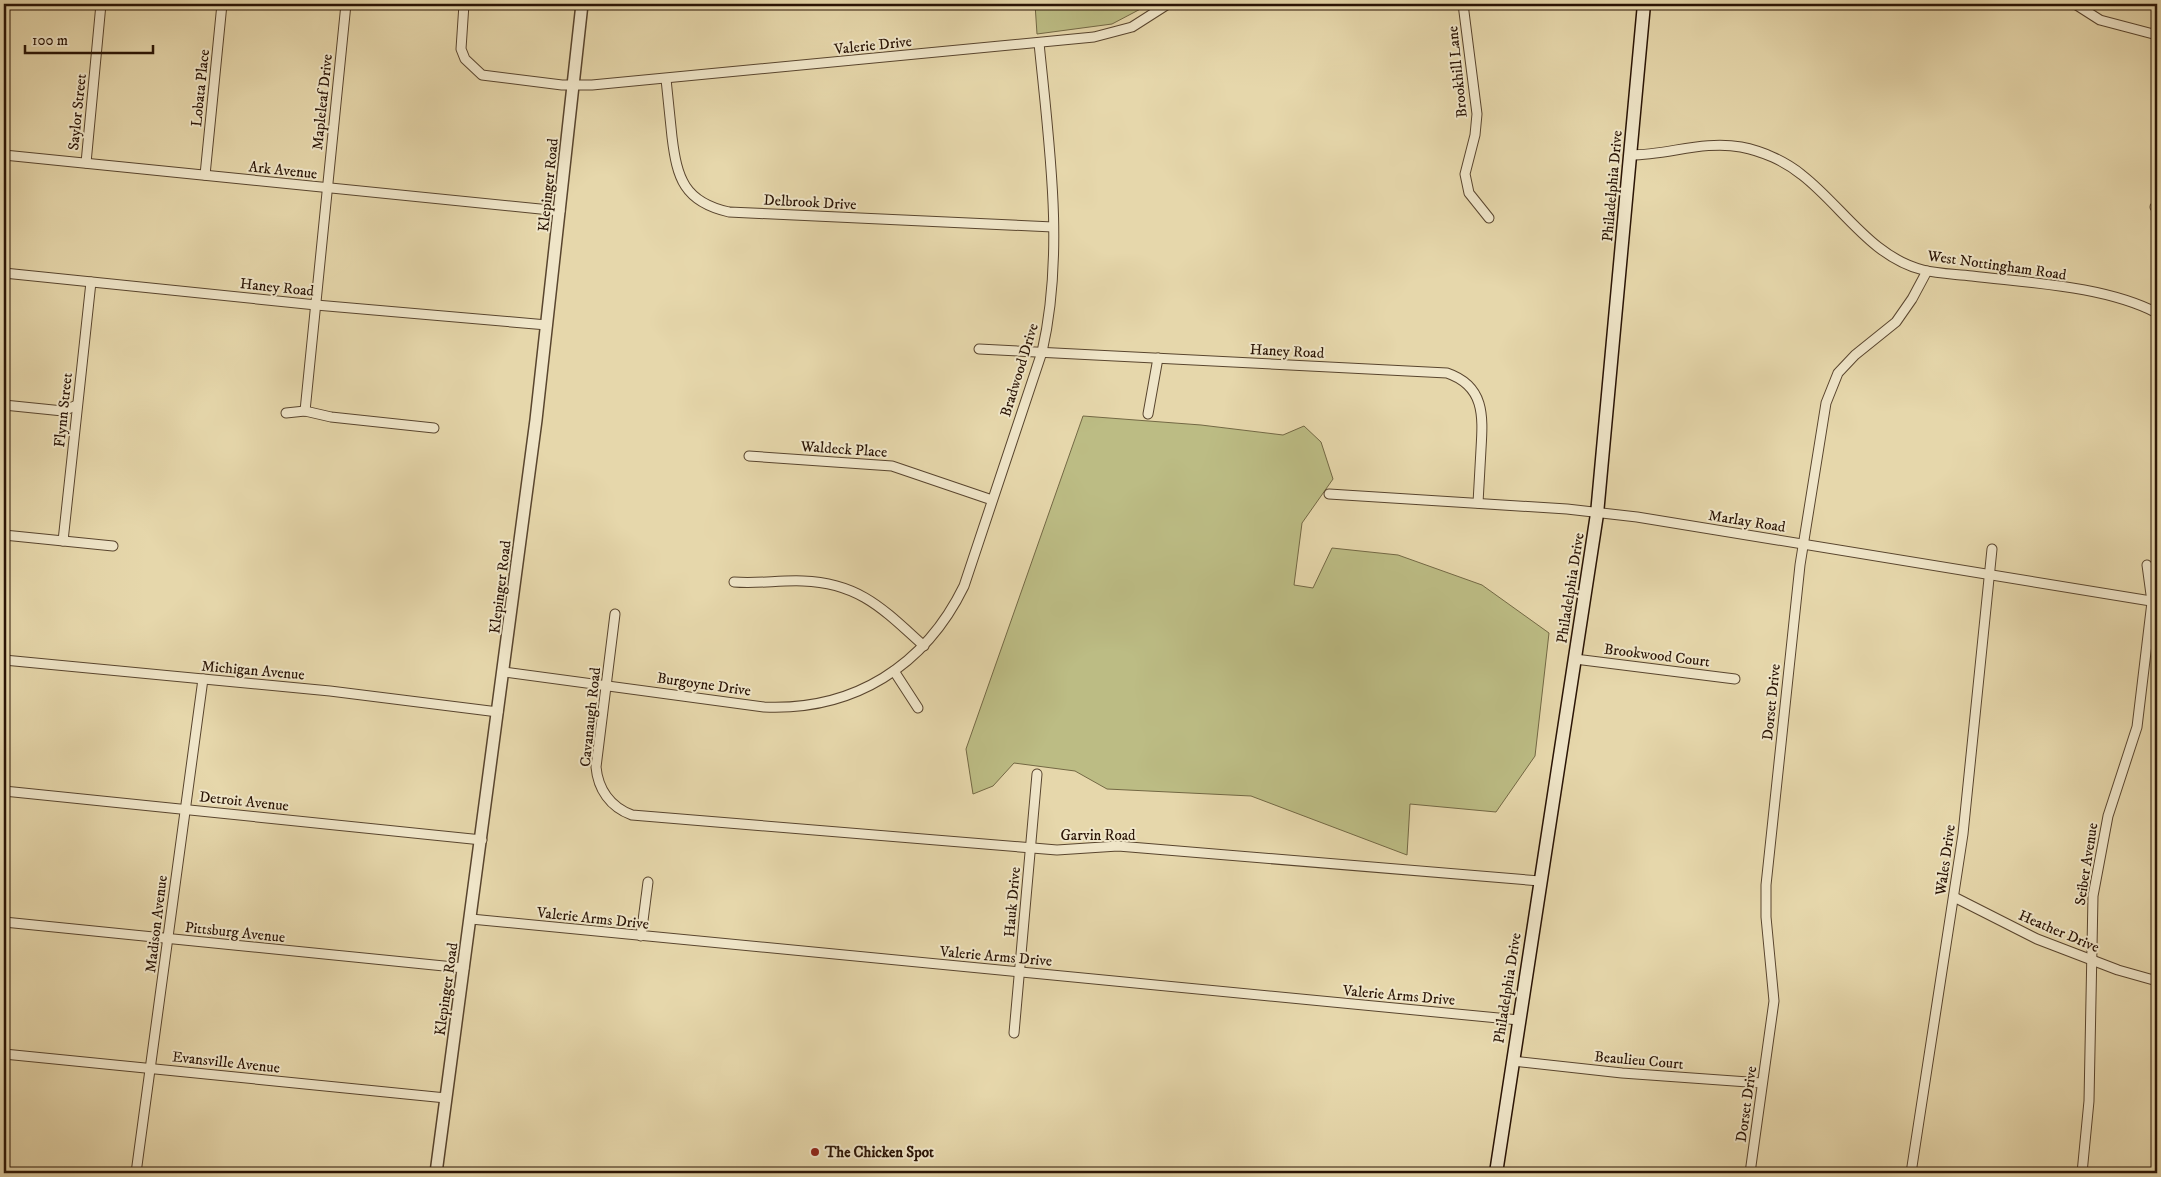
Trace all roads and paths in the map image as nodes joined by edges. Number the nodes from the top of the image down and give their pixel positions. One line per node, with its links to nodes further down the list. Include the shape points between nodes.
1 (101, 4): 16 (street, Saylor Street)
2 (222, 4): 17 (street, Lobata Place)
3 (346, 4): 18 (street, Mapleleaf Drive)
4 (464, 4): 13 (street, Valerie Drive, via 461,49 464,59 482,75)
5 (582, 4): 13 (street, Klepinger Road)
6 (1168, 4): 11 (street, Valerie Drive, via 1112,34)
7 (1463, 4): 20 (street, Brookhill Lane, via 1477,114 1465,174 1469,193)
8 (1644, 4): 15 (main road, Philadelphia Drive)
9 (2075, 4): 10 (street, via 2100,20)
10 (2157, 34)
11 (1039, 42): 12 (street, Valerie Drive); 21 (street, Bradwood Drive)
12 (666, 79): 13 (street, Valerie Drive); 21 (street, Delbrook Drive, via 678,176 686,189 709,207 729,212)
13 (573, 85): 19 (street, Klepinger Road)
14 (4, 155): 16 (street, Ark Avenue)
15 (1631, 155): 22 (street, West Nottingham Road, via 1721,145 1739,146 1768,155 1804,176 1875,244 1906,263); 41 (main road, Philadelphia Drive)
16 (86, 163): 17 (street, Ark Avenue)
17 (205, 175): 18 (street, Ark Avenue)
18 (328, 188): 19 (street, Ark Avenue); 25 (street, Mapleleaf Drive)
19 (560, 211): 27 (street, Klepinger Road)
20 (1489, 218)
21 (1053, 227): 29 (street, Bradwood Drive, via 1051,296)
22 (1928, 271): 26 (street, West Nottingham Road, via 2080,290 2130,302); 44 (street, Dorset Drive, via 1896,322 1847,362 1832,386 1826,403)
23 (4, 273): 24 (street, Haney Road)
24 (91, 282): 25 (street, Haney Road); 32 (street, Flynn Street)
25 (316, 305): 27 (street, Haney Road); 33 (street, Mapleleaf Drive)
26 (2157, 313)
27 (547, 325): 55 (street, Klepinger Road)
28 (979, 349): 29 (street, Haney Road)
29 (1042, 352): 30 (street, Haney Road); 39 (street, Bradwood Drive)
30 (1158, 358): 35 (street); 40 (street, Haney Road, via 1441,372 1457,377 1474,392 1482,411)
31 (4, 405): 32 (street, via 63,411)
32 (77, 405): 43 (street, Flynn Street)
33 (306, 411): 34 (street); 36 (street)
34 (286, 413)
35 (1148, 414)
36 (434, 428)
37 (749, 456): 39 (street, Waldeck Place, via 884,465)
38 (1329, 494): 40 (street, Marlay Road)
39 (992, 500): 52 (street, Bradwood Drive, via 964,586 945,620)
40 (1478, 503): 41 (street, Marlay Road)
41 (1598, 514): 44 (street, Marlay Road); 53 (main road, Philadelphia Drive)
42 (4, 535): 43 (street)
43 (63, 541): 45 (street)
44 (1803, 544): 48 (street, Marlay Road); 84 (street, Dorset Drive, via 1766,885 1774,1001)
45 (113, 546)
46 (1992, 549): 48 (street, Wales Drive)
47 (2147, 565): 50 (street, Seiber Avenue)
48 (1990, 575): 50 (street, Marlay Road); 70 (street, Wales Drive)
49 (734, 582): 52 (street, via 802,581 852,590 872,600)
50 (2154, 602): 75 (street, Seiber Avenue, via 2137,727 2108,816 2093,896)
51 (615, 614): 59 (street, Cavanaugh Road)
52 (924, 646): 56 (street, Bradwood Drive)
53 (1575, 659): 58 (street, Brookwood Court); 68 (main road, Philadelphia Drive)
54 (4, 660): 57 (street, Michigan Avenue)
55 (504, 672): 59 (street, Burgoyne Drive); 61 (street, Klepinger Road)
56 (894, 672): 59 (street, Burgoyne Drive, via 853,694 796,707 764,706); 60 (street)
57 (203, 679): 61 (street, Michigan Avenue); 64 (street, Madison Avenue)
58 (1735, 679)
59 (606, 685): 65 (street, Cavanaugh Road, via 596,767 598,782 619,809 632,815)
60 (918, 708)
61 (498, 712): 66 (street, Klepinger Road)
62 (1038, 774): 67 (street, Hauk Drive)
63 (4, 791): 64 (street, Detroit Avenue)
64 (186, 809): 66 (street, Detroit Avenue); 74 (street, Madison Avenue)
65 (655, 817): 67 (street, Garvin Road)
66 (482, 840): 71 (street, Klepinger Road)
67 (1031, 848): 68 (street, Garvin Road, via 1070,850 1118,846); 77 (street, Hauk Drive)
68 (1540, 881): 79 (main road, Philadelphia Drive)
69 (648, 882): 73 (street)
70 (1954, 897): 75 (street, Heather Drive, via 2037,939); 90 (street, Wales Drive)
71 (471, 920): 73 (street, Valerie Arms Drive); 76 (street, Klepinger Road)
72 (4, 922): 74 (street, Pittsburg Avenue)
73 (641, 936): 77 (street, Valerie Arms Drive)
74 (169, 939): 76 (street, Pittsburg Avenue); 83 (street, Madison Avenue)
75 (2092, 960): 78 (street, Heather Drive); 91 (street, Seiber Avenue, via 2089,1101)
76 (464, 968): 85 (street, Klepinger Road)
77 (1019, 972): 79 (street, Valerie Arms Drive); 80 (street, Hauk Drive)
78 (2157, 981)
79 (1519, 1020): 82 (main road, Philadelphia Drive)
80 (1014, 1033)
81 (4, 1054): 83 (street, Evansville Avenue)
82 (1513, 1061): 84 (street, Beaulieu Court); 88 (main road, Philadelphia Drive)
83 (150, 1069): 85 (street, Evansville Avenue); 86 (street, Madison Avenue)
84 (1762, 1083): 89 (street, Dorset Drive)
85 (446, 1098): 87 (street, Klepinger Road)
86 (136, 1173)
87 (436, 1173)
88 (1496, 1173)
89 (1750, 1173)
90 (1911, 1173)
91 (2082, 1173)

